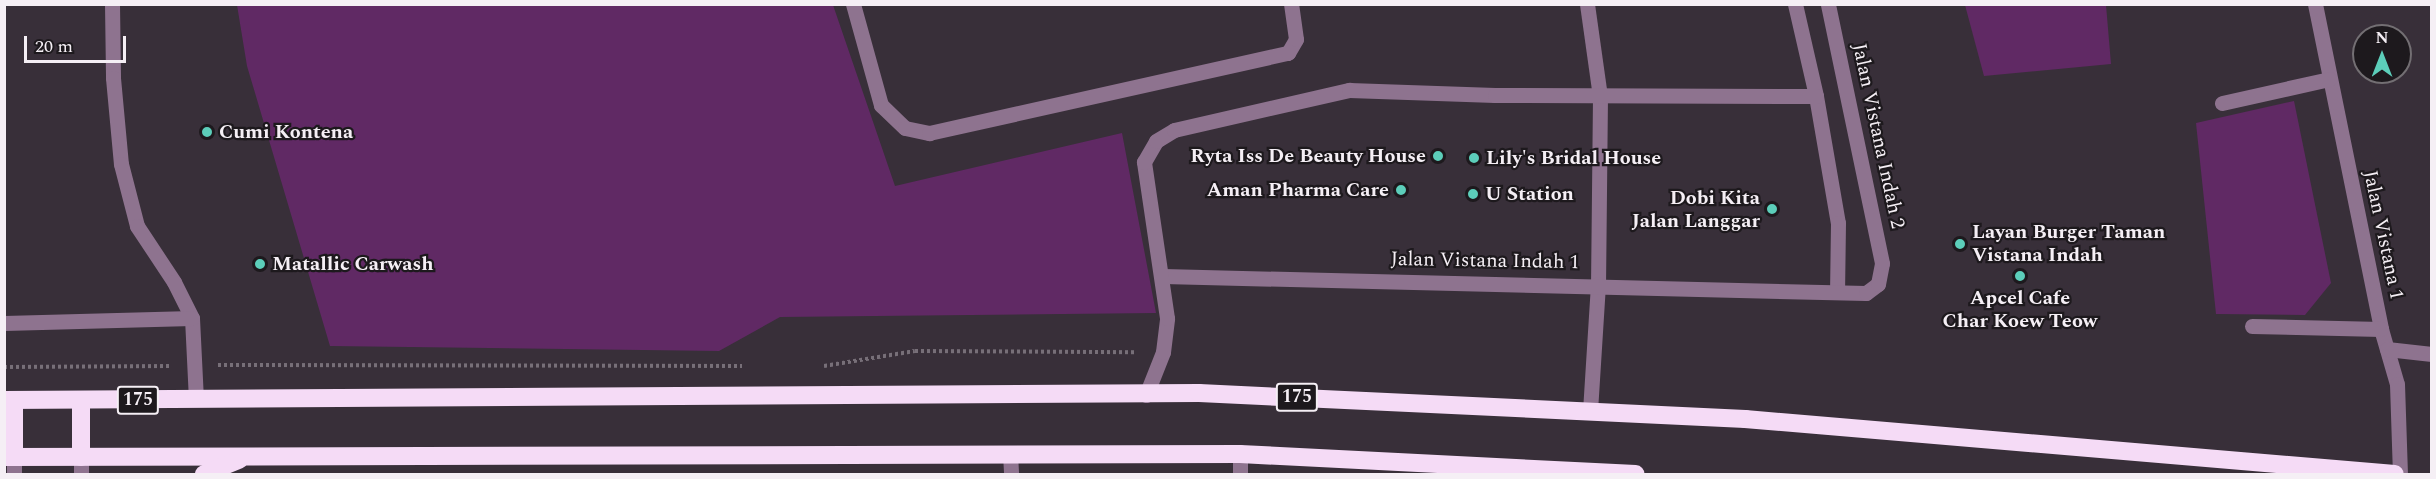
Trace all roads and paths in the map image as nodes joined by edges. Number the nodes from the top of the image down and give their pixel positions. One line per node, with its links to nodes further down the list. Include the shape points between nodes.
1 (112, 4): 15 (street, via 113,90 121,164 137,226 174,282)
2 (853, 4): 3 (street, via 881,105 905,128 929,134 1288,53 1296,39)
3 (1291, 4)
4 (1587, 4): 9 (street, Jalan Vistana Indah 1)
5 (1795, 4): 10 (street)
6 (1828, 4): 14 (street, Jalan Vistana Indah 2, via 1875,223 1880,277 1866,293)
7 (2315, 4): 8 (street, Jalan Vistana 1)
8 (2329, 79): 11 (street); 18 (street, Jalan Vistana 1)
9 (1600, 96): 10 (street); 12 (street, via 1349,90 1174,130 1156,141 1144,162); 13 (street, Jalan Vistana Indah 1)
10 (1816, 96): 14 (street, via 1838,223)
11 (2222, 103)
12 (1163, 276): 13 (street, Jalan Vistana Indah 1); 20 (street, via 1167,318)
13 (1598, 284): 14 (street); 30 (street)
14 (1837, 291)
15 (192, 318): 16 (street); 22 (street)
16 (4, 323)
17 (2253, 326): 18 (street)
18 (2381, 330): 19 (street, Jalan Vistana 1)
19 (2387, 349): 21 (street); 41 (street, Jalan Vistana 1, via 2397,384)
20 (1163, 352): 24 (path, via 915,351); 26 (street)
21 (2432, 354)
22 (196, 365): 23 (path); 25 (path); 27 (street)
23 (752, 366)
24 (811, 366)
25 (4, 367)
26 (1146, 395): 27 (highway, 175); 30 (highway, 175, via 1210,393)
27 (196, 399): 29 (highway, 175)
28 (9, 400): 29 (highway, 175); 34 (highway)
29 (81, 400): 35 (highway)
30 (1590, 410): 40 (highway, 175, via 1895,431)
31 (1010, 453): 32 (highway); 33 (highway); 37 (street)
32 (1240, 454): 38 (street); 39 (highway)
33 (249, 456): 35 (highway); 36 (highway)
34 (11, 463): 35 (highway)
35 (81, 466)
36 (204, 474)
37 (1011, 474)
38 (1240, 474)
39 (1635, 474)
40 (2395, 474)
41 (2400, 474)

